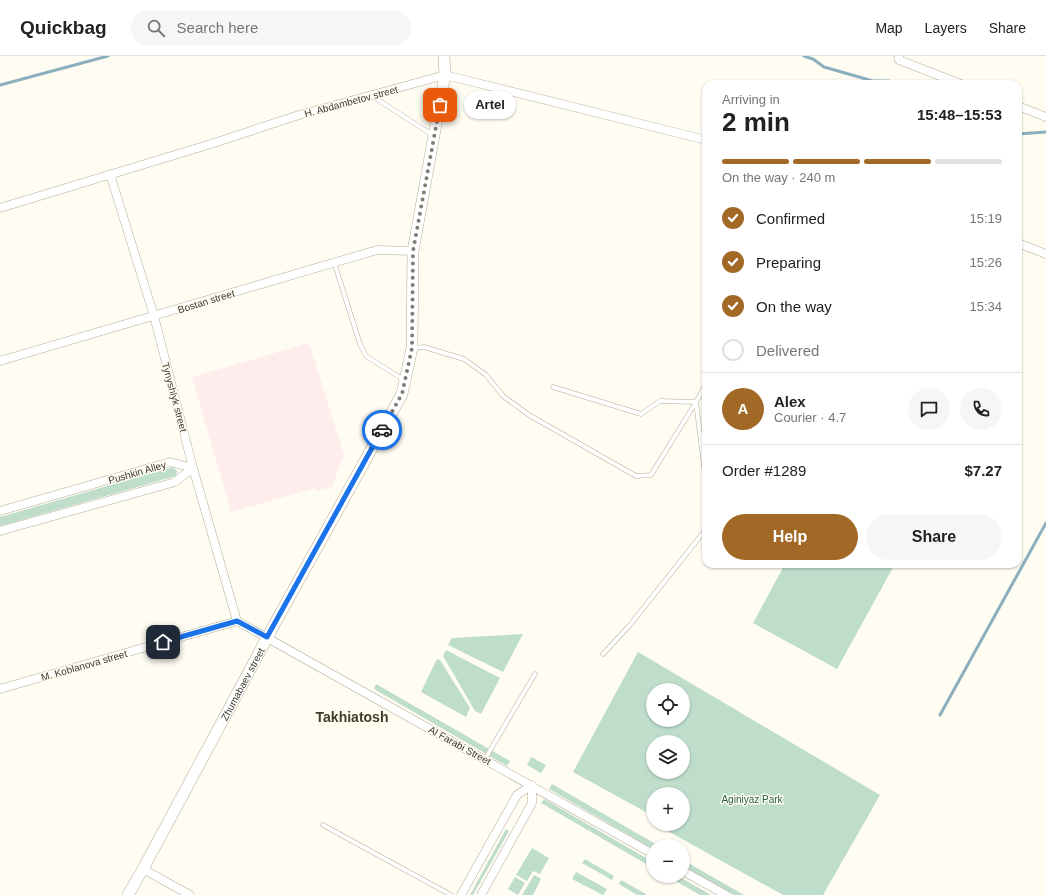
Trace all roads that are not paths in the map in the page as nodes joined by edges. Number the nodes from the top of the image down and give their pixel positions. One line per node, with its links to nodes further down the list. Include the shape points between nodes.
1 (444, 56): 3 (street, Zhumabaev street)
2 (899, 56): 4 (street, via 899,60)
3 (445, 75): 5 (street, H. Abdambetov street); 8 (street, Zhumabaev street); 9 (street, H. Abdambetov street)
4 (951, 80)
5 (371, 95): 8 (lane); 10 (street, H. Abdambetov street)
6 (1022, 108): 7 (street)
7 (1046, 117)
8 (434, 136): 13 (street, Zhumabaev street)
9 (702, 139)
10 (110, 174): 11 (street, H. Abdambetov street); 16 (street, Tynyshlyk street)
11 (0, 208)
12 (1022, 245): 14 (street)
13 (413, 251): 15 (street, Bostan street, via 376,250); 17 (street, Zhumabaev street)
14 (1046, 254)
15 (334, 262): 16 (street, Bostan street); 19 (lane, via 366,356)
16 (154, 316): 18 (street, Bostan street); 24 (street, Tynyshlyk street)
17 (412, 348): 19 (street, Zhumabaev street); 22 (lane, via 424,347 464,359 486,375 503,396 529,415 636,476 651,475)
18 (0, 361)
19 (406, 381): 29 (street, Zhumabaev street, via 402,394)
20 (553, 387): 22 (lane, via 641,414 660,401)
21 (702, 391): 22 (lane)
22 (696, 402): 23 (lane)
23 (702, 450)
24 (193, 468): 25 (street, Pushkin Alley, via 170,462); 26 (street, Pushkin Alley, via 175,482); 28 (street, Tynyshlyk street)
25 (0, 511)
26 (0, 531)
27 (702, 534): 30 (lane, via 630,625)
28 (237, 621): 29 (street, Al Farabi Street); 32 (street, M. Koblanova street)
29 (267, 637): 33 (street, Al Farabi Street); 37 (street, Zhumabaev street)
30 (603, 654)
31 (535, 674): 33 (lane)
32 (0, 688)
33 (485, 759): 34 (street, Al Farabi Street)
34 (532, 785): 36 (street, Al Farabi Street); 42 (street, via 517,795); 43 (street, via 532,804)
35 (323, 825): 41 (lane)
36 (646, 850)
37 (143, 869): 39 (street, Zhumabaev street); 40 (street)
38 (690, 874): 44 (street)
39 (128, 895)
40 (190, 895)
41 (451, 895)
42 (461, 895)
43 (481, 895)
44 (726, 895)

